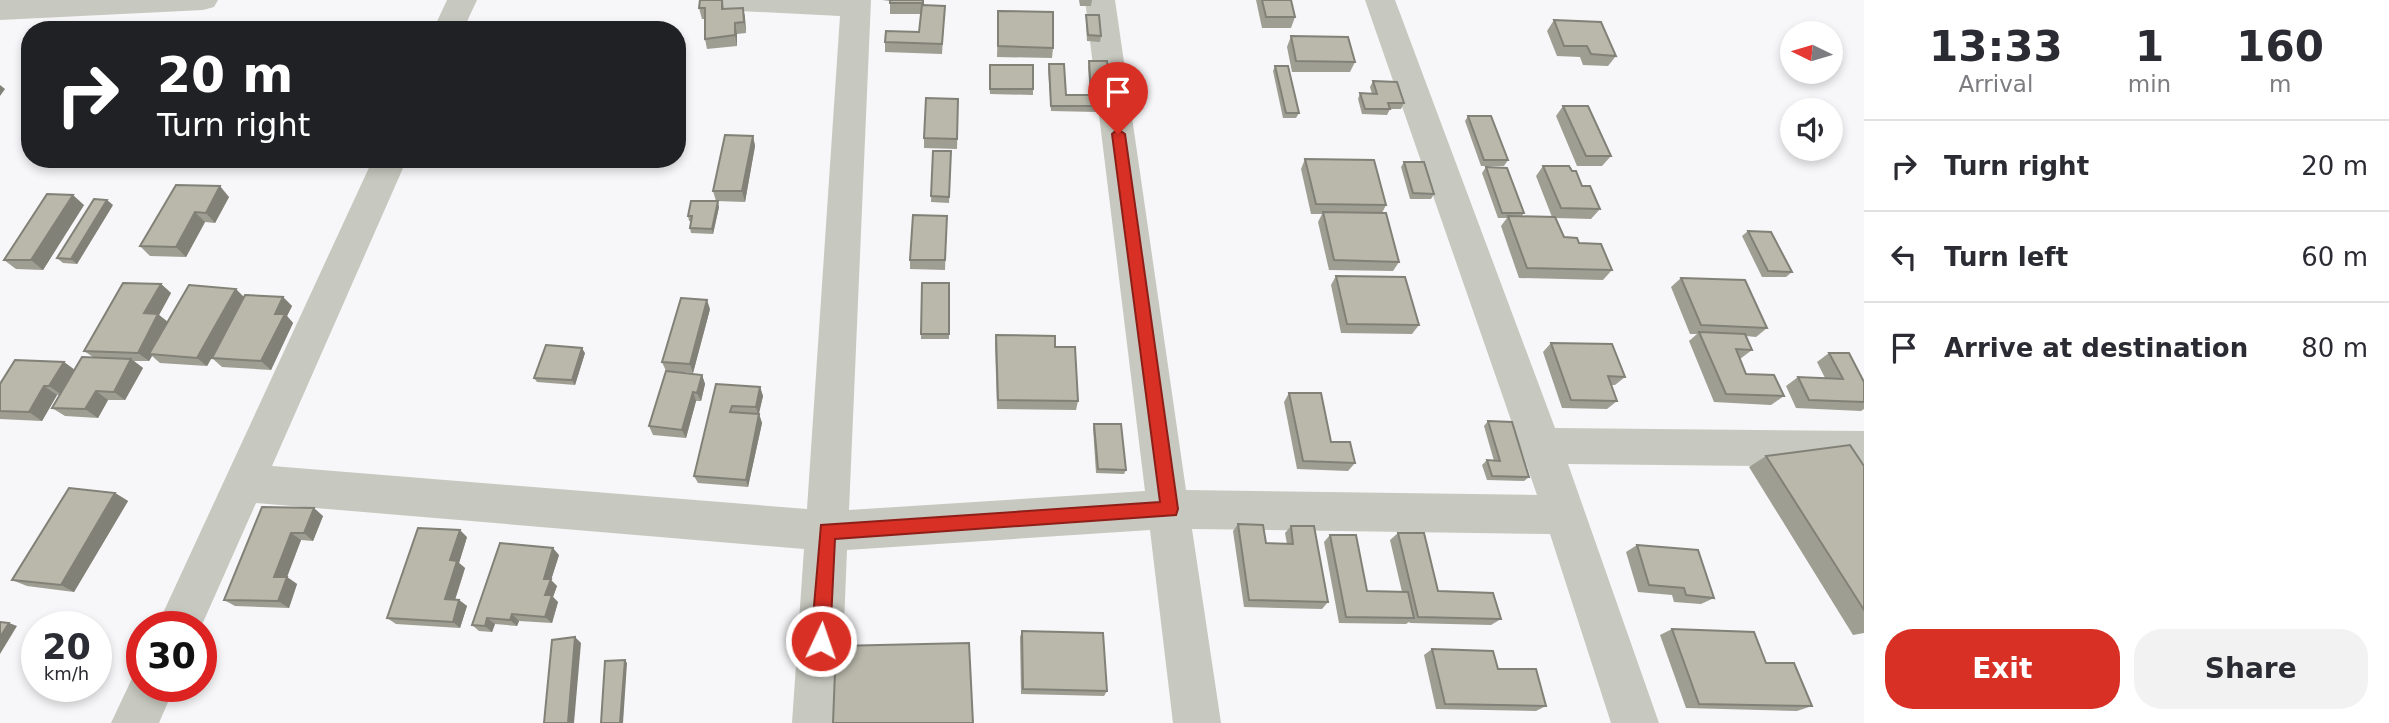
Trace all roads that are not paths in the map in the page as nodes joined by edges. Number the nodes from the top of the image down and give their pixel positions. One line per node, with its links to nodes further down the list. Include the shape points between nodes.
1 (203, 0): 7 (street)
2 (461, 0): 8 (street)
3 (720, 0): 6 (street)
4 (1100, 0): 13 (street)
5 (1380, 0): 10 (street)
6 (855, 4): 15 (street)
7 (0, 10)
8 (452, 21)
9 (386, 168): 12 (street)
10 (1541, 446): 11 (street); 14 (street)
11 (1864, 449)
12 (244, 483): 15 (street); 16 (street)
13 (1170, 509): 14 (street); 15 (street); 18 (street)
14 (1563, 515): 19 (street)
15 (827, 531): 17 (street)
16 (186, 611)
17 (816, 723)
18 (1196, 723)
19 (1635, 723)

